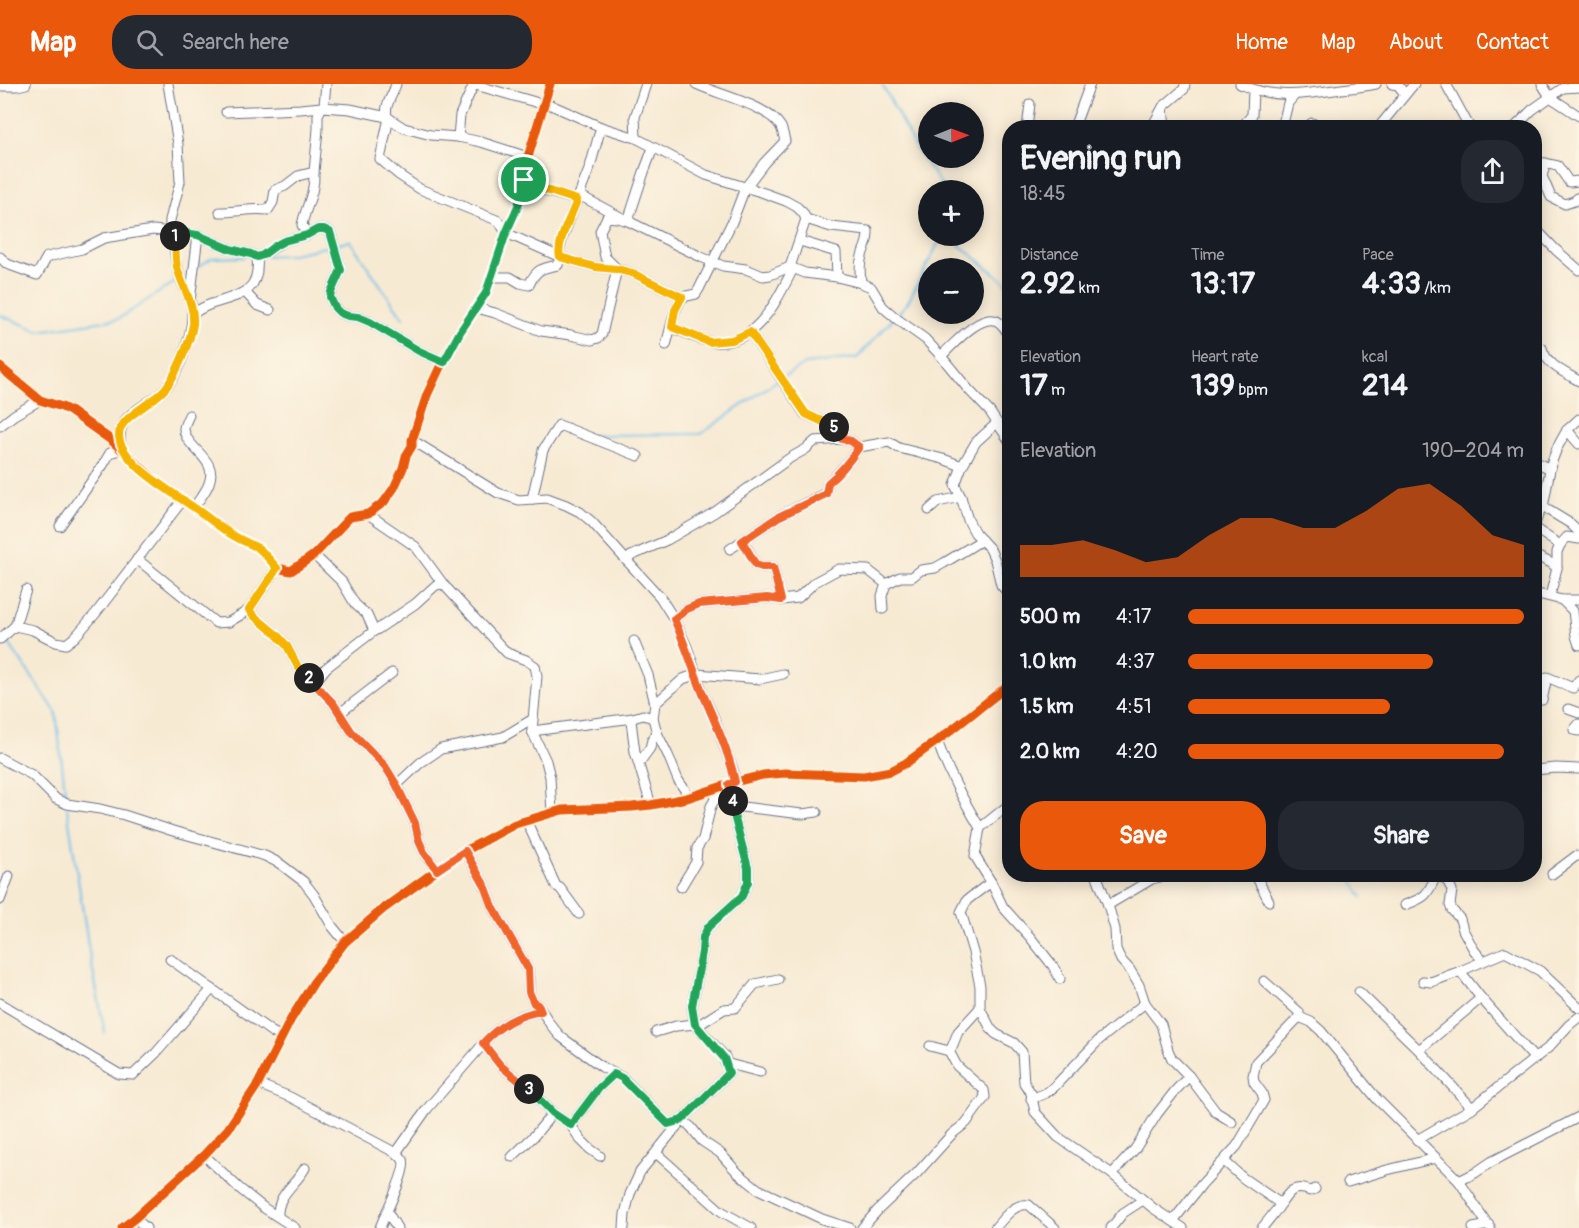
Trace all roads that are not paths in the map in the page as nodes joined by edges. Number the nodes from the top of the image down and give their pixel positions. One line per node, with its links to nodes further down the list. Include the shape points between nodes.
1 (26, 84): 18 (street)
2 (168, 84): 57 (street, via 180,182)
3 (326, 84): 27 (street)
4 (396, 84): 31 (street, via 386,106)
5 (473, 84): 25 (street); 42 (street, via 460,116)
6 (550, 84): 25 (street)
7 (646, 84): 43 (street, via 635,117)
8 (696, 84): 51 (street, via 756,108 783,130 785,141)
9 (1090, 84): 33 (street)
10 (1185, 84): 28 (street)
11 (1240, 84): 21 (street)
12 (1285, 84): 23 (street)
13 (1376, 84): 19 (street)
14 (1394, 84): 22 (street)
15 (1414, 84): 22 (street)
16 (1446, 84): 39 (street)
17 (1542, 84): 24 (street)
18 (0, 86)
19 (1343, 86): 23 (street)
20 (1579, 87): 24 (street, via 1563,88)
21 (1253, 90): 23 (street); 36 (street, via 1252,115)
22 (1405, 94): 38 (street)
23 (1290, 96): 37 (street)
24 (1550, 97): 30 (street); 40 (street)
25 (544, 102): 41 (street); 45 (street)
26 (1030, 105): 32 (street)
27 (322, 106): 29 (street); 31 (street); 48 (street)
28 (1163, 107): 34 (street); 35 (street)
29 (226, 112)
30 (1579, 116)
31 (388, 118): 42 (street, via 404,128); 58 (street, via 380,159 420,189 499,221)
32 (1029, 120)
33 (1077, 120)
34 (1156, 120)
35 (1164, 120)
36 (1248, 120)
37 (1284, 120)
38 (1384, 120)
39 (1466, 120)
40 (1522, 120)
41 (601, 127): 43 (street); 52 (street)
42 (458, 137): 45 (street)
43 (636, 138): 44 (street)
44 (653, 148): 51 (street, via 706,176); 56 (street)
45 (528, 157): 49 (street)
46 (1542, 162): 47 (street)
47 (1546, 163): 50 (street, via 1558,166 1569,182); 53 (street, via 1542,176 1551,197 1565,204)
48 (314, 172): 54 (street, via 298,176 276,190 268,210); 60 (street, via 302,225)
49 (524, 180): 52 (street); 58 (street)
50 (1579, 181)
51 (745, 188): 55 (street, via 786,201); 66 (street)
52 (578, 197): 56 (street); 65 (street, via 562,239)
53 (1579, 197)
54 (220, 212)
55 (806, 219): 62 (street); 74 (street, via 831,227 868,231)
56 (628, 221): 66 (street); 69 (street, via 607,217 600,231 605,257)
57 (171, 231): 59 (street); 63 (street, via 104,237 82,249 47,257 37,275 7,264); 77 (street, via 176,238 182,284)
58 (506, 233): 65 (street); 71 (street)
59 (198, 235): 64 (street); 77 (street)
60 (307, 235): 64 (street, via 284,241); 87 (street, via 318,229 330,232 341,270 330,297 340,313 370,322)
61 (1542, 235): 70 (street)
62 (800, 241): 68 (street); 72 (street, via 836,252)
63 (0, 257)
64 (257, 257): 75 (street, via 255,281)
65 (560, 257): 69 (street); 71 (street, via 558,265 543,267 529,285 510,277)
66 (713, 262): 67 (street); 73 (street)
67 (723, 266): 68 (street, via 763,276); 73 (street, via 717,275)
68 (792, 268): 72 (street); 83 (street, via 767,316)
69 (616, 269): 76 (street); 78 (street, via 602,334 592,340 541,331)
70 (1579, 270)
71 (492, 277): 78 (street)
72 (837, 277): 74 (street)
73 (705, 279): 76 (street, via 696,294)
74 (861, 283): 86 (street, via 871,287 883,307)
75 (245, 292): 79 (street, via 257,305); 80 (street)
76 (682, 297): 82 (street)
77 (190, 301): 80 (street)
78 (477, 308): 87 (street)
79 (270, 310)
80 (192, 314): 101 (street, via 193,324 178,367 163,391 122,425)
81 (1002, 325): 86 (street, via 985,320 975,325)
82 (672, 327): 83 (street, via 709,342 732,340); 84 (street)
83 (750, 332): 97 (street, via 806,414 843,430)
84 (666, 345)
85 (1542, 348): 89 (street, via 1551,363)
86 (941, 356): 93 (street)
87 (444, 362): 98 (street, via 427,395)
88 (0, 367): 90 (street)
89 (1579, 381)
90 (40, 400): 94 (street); 101 (street, via 62,406)
91 (189, 415): 110 (street, via 185,432 210,470 210,483)
92 (1579, 419): 96 (street)
93 (997, 423): 95 (street); 103 (street, via 976,442)
94 (0, 426)
95 (1002, 430)
96 (1567, 430): 99 (street); 105 (street)
97 (842, 439): 100 (street); 124 (street, via 815,441 715,512)
98 (412, 440): 107 (street, via 498,493 519,500); 112 (street, via 394,488 384,502)
99 (1579, 444)
100 (859, 447): 103 (street, via 889,442); 118 (street, via 828,483 826,494 778,517)
101 (122, 449): 108 (street); 113 (street, via 110,453)
102 (638, 456): 107 (street, via 559,425 543,450)
103 (962, 466): 106 (street, via 955,485)
104 (1542, 466): 105 (street)
105 (1550, 470): 109 (street)
106 (961, 497): 111 (street, via 938,502); 117 (street, via 968,520)
107 (532, 499): 124 (street, via 547,498 580,512)
108 (182, 501): 110 (street); 122 (street)
109 (1543, 507): 114 (street)
110 (194, 508): 125 (street, via 260,549)
111 (929, 510)
112 (368, 513): 121 (street, via 350,517); 127 (street, via 416,547)
113 (60, 526)
114 (1579, 532)
115 (1542, 533): 119 (street)
116 (1579, 538): 119 (street, via 1567,537)
117 (982, 540): 128 (street, via 935,568); 129 (street, via 995,560)
118 (742, 541): 120 (street); 133 (street, via 756,565 773,567)
119 (1560, 544): 126 (street)
120 (730, 549)
121 (314, 555): 125 (street, via 291,571); 140 (street, via 342,582 355,604 368,615)
122 (137, 559): 137 (street, via 216,623 229,622); 139 (street, via 96,613 66,644)
123 (1542, 559): 126 (street)
124 (627, 561): 138 (street)
125 (277, 568): 137 (street)
126 (1557, 568): 132 (street)
127 (443, 584): 140 (street, via 436,585); 157 (street, via 507,653 535,666)
128 (886, 584): 133 (street, via 868,570 838,569 798,598); 136 (street, via 882,596)
129 (1002, 587)
130 (26, 590): 139 (street)
131 (1542, 594): 132 (street)
132 (1550, 596): 134 (street)
133 (781, 600): 138 (street, via 699,604)
134 (1562, 600): 135 (street); 143 (street, via 1573,611)
135 (1579, 600)
136 (884, 609)
137 (249, 610): 148 (street, via 287,646 298,667)
138 (674, 619): 145 (street)
139 (15, 626): 141 (street)
140 (374, 631): 148 (street, via 326,668)
141 (2, 637)
142 (634, 641): 151 (street)
143 (1579, 645)
144 (392, 673): 153 (street)
145 (697, 674): 146 (street, via 760,679); 151 (street, via 683,679); 168 (street, via 732,770)
146 (783, 674)
147 (1579, 680): 150 (street, via 1573,688 1547,677)
148 (314, 683): 153 (street)
149 (1002, 690): 162 (street)
150 (1542, 700)
151 (655, 704): 156 (street)
152 (1568, 709): 154 (street)
153 (340, 713): 167 (street)
154 (1579, 713)
155 (633, 718): 156 (street); 159 (street); 164 (street)
156 (653, 718): 161 (street)
157 (532, 719): 159 (street); 167 (street, via 503,737 441,749)
158 (1579, 724): 160 (street, via 1574,730)
159 (532, 731): 174 (street, via 550,777)
160 (1579, 731)
161 (657, 734): 164 (street); 169 (street)
162 (937, 740): 168 (street, via 891,771 864,776 763,775); 176 (street, via 944,762)
163 (0, 758): 194 (street, via 32,775 56,800 124,815 279,862 309,888)
164 (639, 763): 170 (street)
165 (1542, 769): 166 (street)
166 (1579, 769)
167 (396, 784): 179 (street, via 424,852)
168 (729, 784): 169 (street); 171 (street); 188 (street, via 711,806 696,862)
169 (687, 798): 170 (street)
170 (651, 805): 174 (street)
171 (734, 806): 173 (street, via 802,814); 212 (street, via 748,882 742,896 708,927 703,937 692,1006)
172 (1002, 810): 176 (street)
173 (817, 812)
174 (552, 813): 175 (street)
175 (526, 820): 177 (street); 193 (street, via 556,886)
176 (980, 828): 182 (street, via 975,856)
177 (465, 851): 179 (street); 209 (street, via 528,969 529,992)
178 (1579, 856): 180 (street)
179 (437, 870): 194 (street)
180 (1551, 874)
181 (9, 876): 189 (street)
182 (991, 882): 198 (street, via 1003,907); 207 (street, via 967,900 961,912 980,986)
183 (1099, 882): 191 (street)
184 (1147, 882): 191 (street)
185 (1259, 882): 190 (street)
186 (1434, 882): 192 (street, via 1421,899)
187 (1448, 882): 196 (street, via 1452,910)
188 (681, 887)
189 (0, 900)
190 (1269, 901)
191 (1108, 905): 206 (street, via 1116,949 1139,985)
192 (1405, 905)
193 (579, 914)
194 (345, 942): 214 (street, via 314,982)
195 (170, 959): 202 (street)
196 (1483, 961): 197 (street); 208 (street, via 1505,952 1540,971)
197 (1460, 971): 201 (street, via 1431,982); 204 (street)
198 (1060, 979)
199 (778, 980): 212 (street, via 755,984 735,1008 724,1009)
200 (1264, 981): 210 (street, via 1299,1012)
201 (1423, 981)
202 (212, 989): 205 (street, via 133,1075 119,1074); 214 (street)
203 (1359, 992): 217 (street)
204 (1481, 998): 217 (street); 219 (street)
205 (0, 1003)
206 (1145, 1003): 223 (street, via 1161,1024 1172,1059); 225 (street, via 1099,1040 1054,1087)
207 (980, 1008): 218 (street, via 958,1032); 225 (street, via 991,1029 1022,1052 1024,1083)
208 (1579, 1008)
209 (541, 1011): 215 (street, via 526,1013 499,1028); 222 (street, via 561,1036)
210 (1299, 1017): 232 (street, via 1321,1031); 239 (street, via 1256,1062 1254,1082 1264,1100)
211 (1579, 1017): 219 (street)
212 (696, 1025): 213 (street); 220 (street)
213 (656, 1032)
214 (282, 1037): 224 (street)
215 (483, 1043): 227 (street, via 500,1065); 233 (street)
216 (930, 1046): 218 (street)
217 (1419, 1050): 226 (street)
218 (949, 1051): 260 (street, via 957,1066 984,1090 985,1097 966,1123)
219 (1535, 1059): 226 (street)
220 (725, 1063): 221 (street); 229 (street, via 729,1073)
221 (760, 1072)
222 (614, 1074): 229 (street, via 668,1124); 231 (street)
223 (1189, 1076): 230 (street, via 1216,1112); 241 (street)
224 (258, 1084): 233 (street); 235 (street)
225 (1031, 1099): 241 (street, via 1035,1112 1058,1137)
226 (1472, 1108): 232 (street)
227 (553, 1113): 231 (street); 237 (street)
228 (1579, 1117): 242 (street)
229 (682, 1120): 234 (street); 259 (street, via 758,1189)
230 (1232, 1122)
231 (571, 1125): 236 (street)
232 (1417, 1140): 238 (street)
233 (396, 1153): 247 (street, via 404,1167)
234 (656, 1153): 257 (street, via 630,1194); 258 (street, via 720,1211)
235 (204, 1155): 248 (street, via 239,1188); 249 (street)
236 (600, 1156)
237 (512, 1157)
238 (1436, 1158): 242 (street); 243 (street)
239 (1224, 1161): 246 (street); 250 (street)
240 (305, 1168): 248 (street, via 282,1197)
241 (1112, 1174): 245 (street)
242 (1459, 1181): 251 (street)
243 (1348, 1182)
244 (1315, 1189): 246 (street, via 1297,1188)
245 (1143, 1200): 250 (street); 263 (street, via 1123,1213)
246 (1281, 1204): 265 (street)
247 (387, 1211): 255 (street); 256 (street)
248 (278, 1216): 254 (street)
249 (135, 1218): 252 (street); 253 (street)
250 (1173, 1221): 264 (street)
251 (1489, 1226): 266 (street)
252 (123, 1227)
253 (146, 1228)
254 (295, 1228)
255 (380, 1228)
256 (397, 1228)
257 (624, 1228)
258 (751, 1228)
259 (850, 1228)
260 (862, 1228)
261 (995, 1228): 262 (street, via 1017,1206 1025,1204)
262 (1056, 1228)
263 (1112, 1228)
264 (1183, 1228)
265 (1262, 1228)
266 (1473, 1228)

